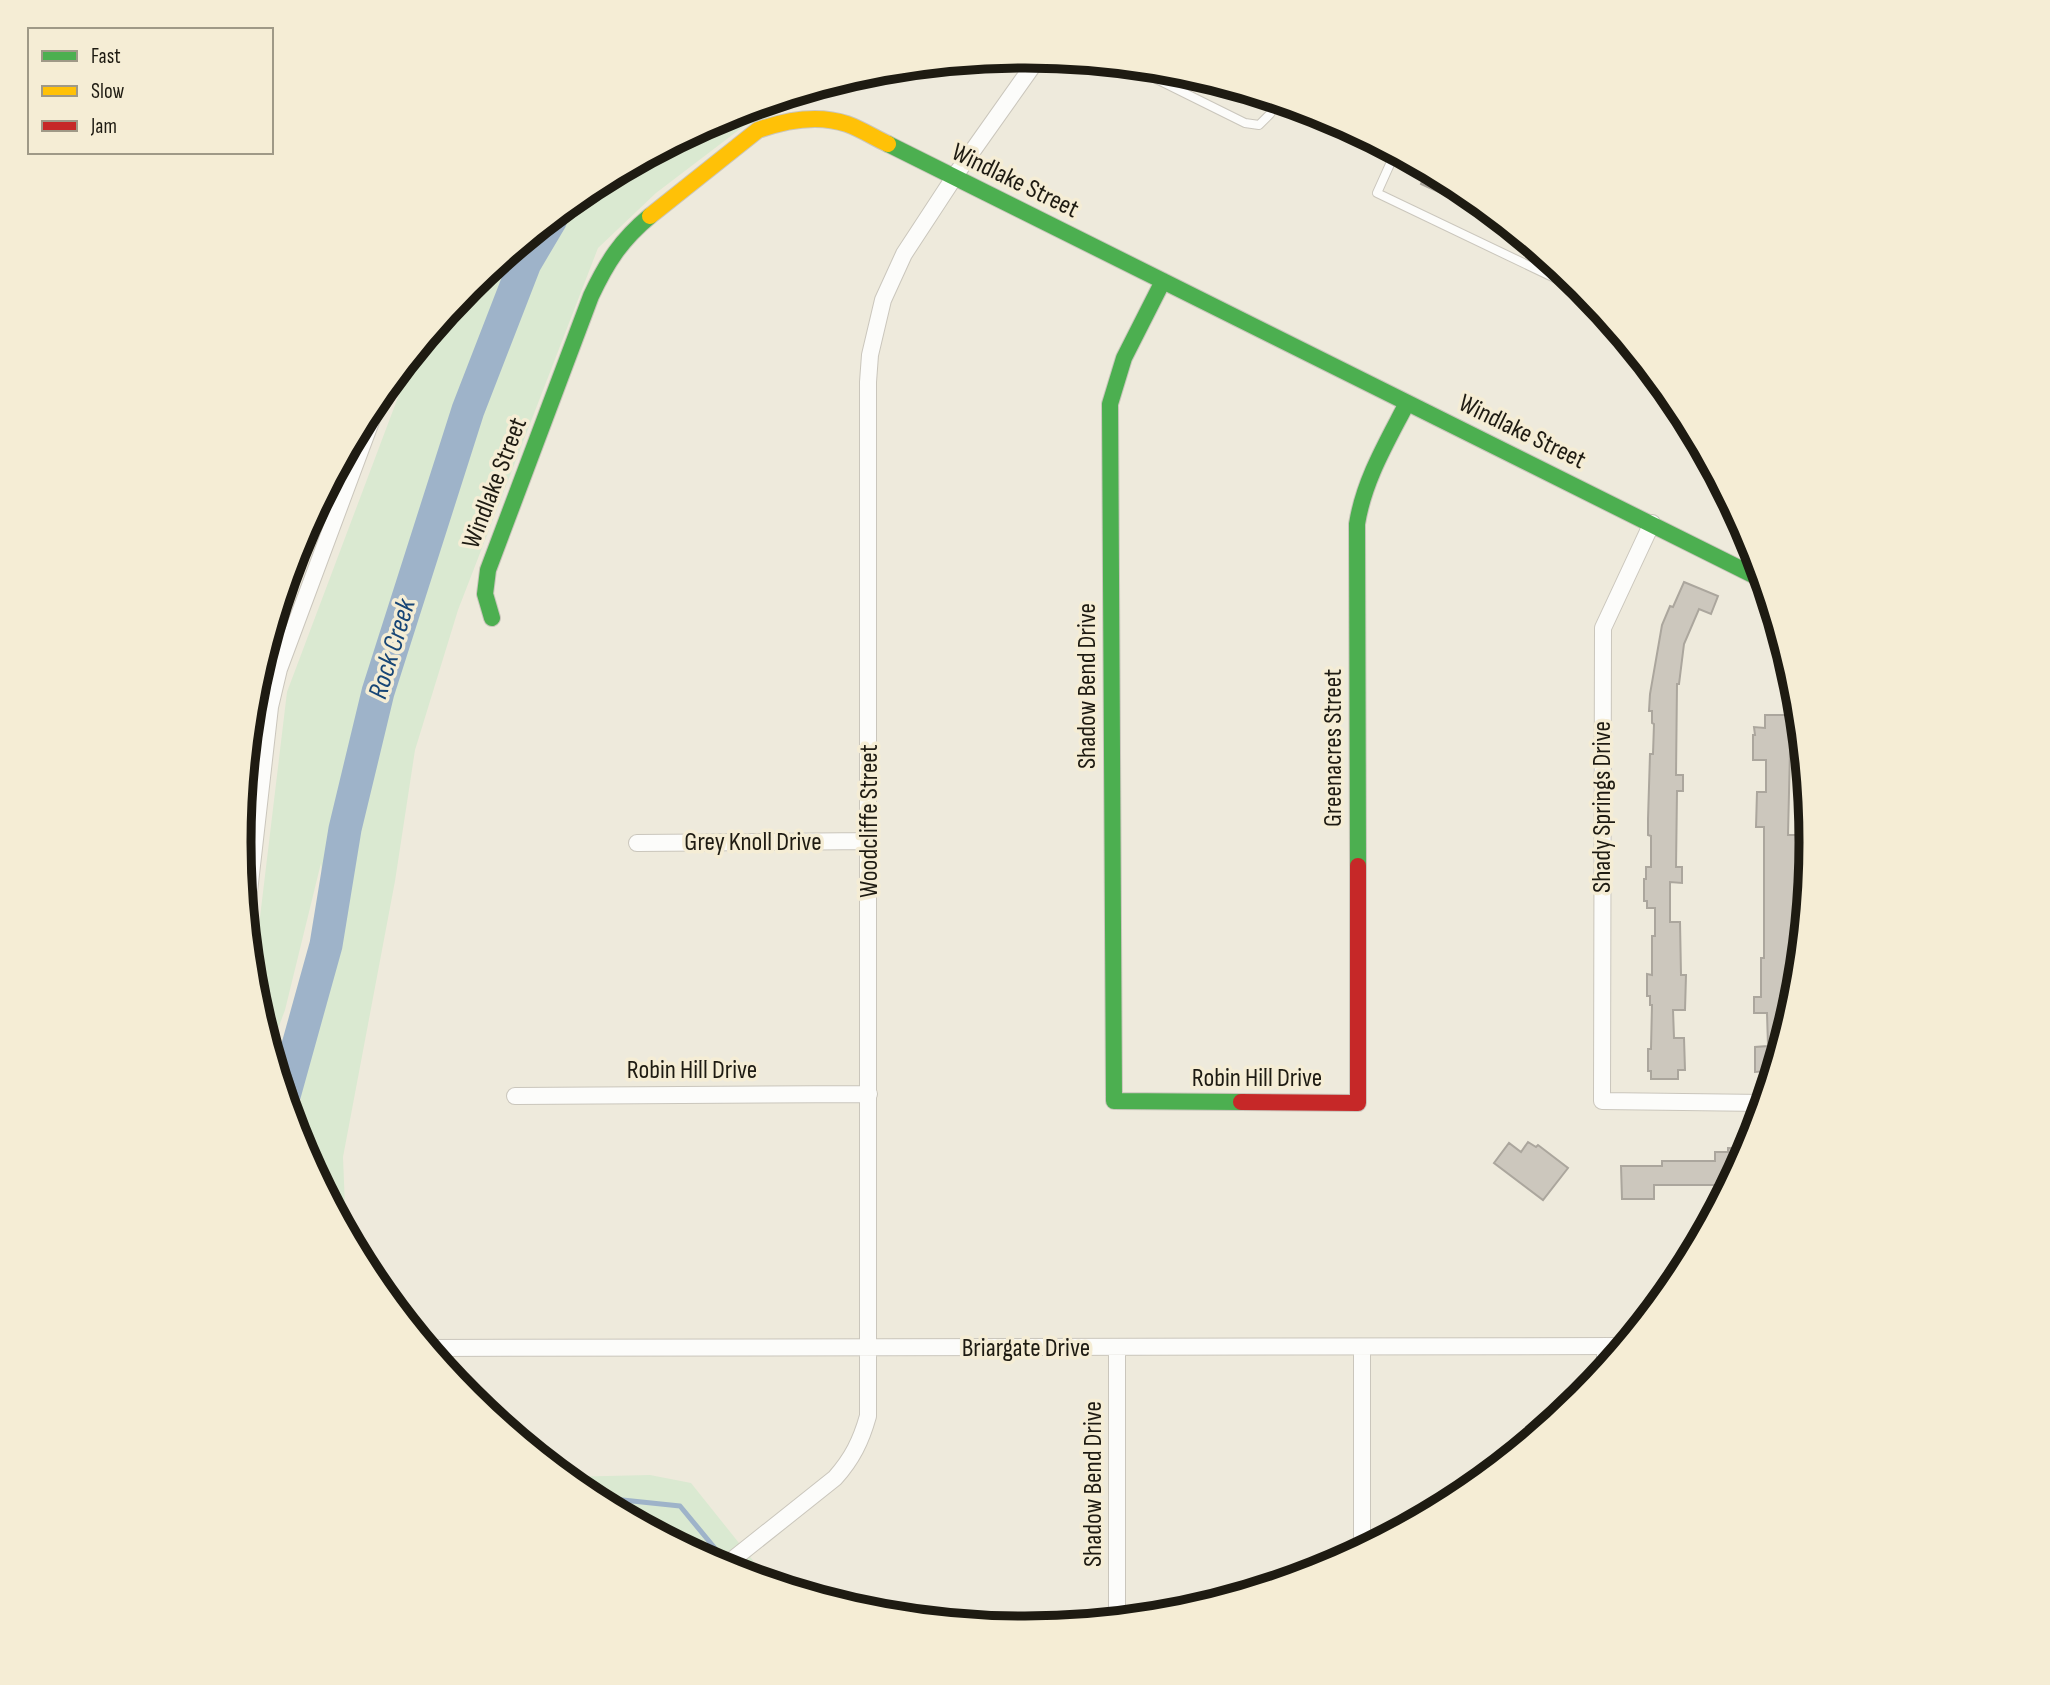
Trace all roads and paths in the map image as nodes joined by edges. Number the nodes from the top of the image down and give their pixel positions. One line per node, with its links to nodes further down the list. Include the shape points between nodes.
1 (1030, 68): 5 (street, Woodcliffe Street)
2 (1159, 80): 3 (lane, via 1245,123 1259,125)
3 (1273, 109)
4 (1391, 161): 6 (lane, via 1377,193)
5 (954, 178): 7 (street, Windlake Street); 12 (street, Windlake Street, via 847,124 791,120 758,130 631,232 608,261 591,296 488,570 484,592); 13 (street, Woodcliffe Street, via 892,279 870,355)
6 (1553, 277)
7 (1163, 281): 8 (street, Windlake Street); 18 (street, Shadow Bend Drive, via 1120,368 1110,404)
8 (1407, 403): 10 (street, Windlake Street); 19 (street, Greenacres Street, via 1358,508)
9 (352, 459): 15 (street, via 278,669)
10 (1652, 523): 11 (street, Windlake Street); 20 (street, Shady Springs Drive, via 1603,628 1602,1101)
11 (1750, 573)
12 (492, 618)
13 (869, 841): 14 (street, Grey Knoll Drive); 16 (street, Woodcliffe Street)
14 (636, 843)
15 (252, 869)
16 (869, 1094): 17 (street, Robin Hill Drive); 26 (street, Woodcliffe Street)
17 (515, 1096)
18 (1114, 1101): 19 (street, Robin Hill Drive)
19 (1358, 1103)
20 (1754, 1103)
21 (1362, 1346): 22 (street, Briargate Drive); 25 (street, Briargate Drive); 28 (street)
22 (1605, 1346): 23 (street, Briargate Drive); 27 (street)
23 (1613, 1346)
24 (439, 1348): 26 (street, Briargate Drive)
25 (1117, 1348): 26 (street, Briargate Drive); 30 (street, Shadow Bend Drive)
26 (869, 1349): 29 (street, Woodcliffe Street, via 868,1416 851,1460 819,1493)
27 (1605, 1355)
28 (1362, 1539)
29 (733, 1560)
30 (1117, 1611)

